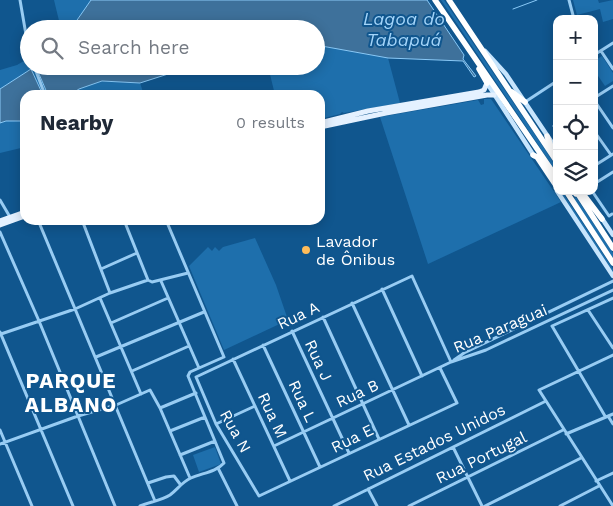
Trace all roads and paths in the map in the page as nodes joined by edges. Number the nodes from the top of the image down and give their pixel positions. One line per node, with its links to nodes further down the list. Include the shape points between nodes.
1 (20, 0): 6 (street)
2 (435, 0): 9 (highway)
3 (449, 0): 8 (highway)
4 (569, 0): 5 (street)
5 (573, 15)
6 (23, 20)
7 (613, 42): 10 (street)
8 (480, 44): 17 (highway); 22 (main road)
9 (467, 48): 14 (highway); 36 (highway)
10 (601, 51): 11 (street); 12 (street)
11 (598, 53)
12 (613, 69)
13 (37, 75): 18 (street)
14 (488, 83): 19 (main road); 20 (main road)
15 (553, 84): 22 (street)
16 (613, 86): 21 (street)
17 (506, 87): 22 (highway); 34 (highway)
18 (43, 90)
19 (479, 94): 20 (main road); 23 (main road)
20 (494, 96): 32 (main road)
21 (598, 96)
22 (525, 102): 28 (main road)
23 (424, 104): 25 (main road); 26 (main road)
24 (598, 105): 27 (street)
25 (325, 122)
26 (325, 127)
27 (613, 128)
28 (547, 136): 30 (main road); 31 (highway)
29 (598, 136): 33 (street)
30 (553, 144)
31 (553, 153)
32 (533, 155): 39 (highway)
33 (612, 155): 35 (street)
34 (553, 158)
35 (598, 164)
36 (553, 172)
37 (613, 172): 38 (street)
38 (598, 181)
39 (553, 183)
40 (560, 195): 66 (main road)
41 (568, 195): 47 (highway)
42 (573, 195): 47 (highway)
43 (578, 195): 61 (highway)
44 (584, 195): 53 (highway)
45 (587, 195): 53 (main road)
46 (595, 195): 50 (street, via 609,216)
47 (570, 198): 63 (highway)
48 (0, 200): 51 (street)
49 (20, 214): 51 (main road)
50 (613, 214)
51 (10, 217): 54 (main road)
52 (20, 217): 54 (main road)
53 (602, 219): 60 (main road)
54 (0, 223)
55 (40, 225): 77 (street)
56 (84, 225): 64 (street)
57 (126, 225): 62 (street)
58 (168, 225): 65 (street)
59 (0, 232): 81 (street)
60 (613, 235)
61 (613, 248)
62 (137, 253): 64 (street); 67 (street)
63 (613, 263)
64 (101, 269): 72 (street)
65 (188, 273): 68 (street); 79 (street)
66 (613, 276)
67 (148, 280): 68 (street); 72 (street)
68 (161, 281): 74 (street)
69 (613, 281): 93 (street, Rua Paraguai, via 464,352)
70 (382, 290): 76 (street, Rua A); 93 (street, Rua A, via 412,276); 98 (street)
71 (613, 290): 93 (street, Rua Paraguai, via 486,350)
72 (110, 293): 73 (street)
73 (100, 298): 77 (street); 83 (street)
74 (168, 298): 82 (street); 83 (street)
75 (613, 298): 78 (street)
76 (352, 303): 80 (street, Rua A); 100 (street)
77 (76, 309): 81 (street); 91 (street)
78 (588, 310): 89 (street); 97 (street, via 552,326)
79 (204, 312): 82 (street); 94 (street, via 224,357)
80 (323, 317): 84 (street, Rua A); 104 (street)
81 (39, 321): 85 (street); 109 (street)
82 (179, 322): 87 (street); 88 (street)
83 (111, 323): 88 (street)
84 (292, 331): 86 (street, Rua A); 112 (street, Rua J)
85 (0, 333): 116 (street)
86 (263, 345): 92 (street, Rua A); 120 (street, Rua L)
87 (189, 346): 94 (street); 96 (street)
88 (121, 347): 91 (street); 96 (street)
89 (613, 348)
90 (613, 356): 97 (street)
91 (96, 358): 105 (street)
92 (233, 359): 99 (street, Rua A); 106 (street, Rua M)
93 (451, 362): 95 (street, Rua B)
94 (199, 368): 101 (street, via 188,376)
95 (440, 368): 98 (street, Rua B); 115 (street, Rua E, via 457,404)
96 (132, 371): 102 (street)
97 (578, 371): 103 (street, via 539,390); 110 (street)
98 (422, 376): 100 (street, Rua B)
99 (196, 377): 113 (street, Rua N)
100 (392, 390): 104 (street, Rua B); 115 (street)
101 (196, 393): 107 (street); 111 (street)
102 (141, 394): 105 (street); 107 (street, via 150,390)
103 (546, 401): 118 (street); 127 (street, Rua Estados Unidos)
104 (362, 404): 112 (street, Rua B); 122 (street)
105 (116, 405): 109 (street); 138 (street)
106 (255, 406): 113 (street); 126 (street, Rua M)
107 (160, 408): 119 (street)
108 (613, 414): 110 (street)
109 (78, 416): 116 (street); 147 (street)
110 (606, 416): 114 (street); 121 (street)
111 (206, 417): 119 (street); 123 (street)
112 (333, 418): 120 (street, Rua B); 128 (street, Rua J)
113 (216, 424): 142 (street, Rua N)
114 (613, 424)
115 (408, 425): 122 (street, Rua E)
116 (42, 429): 124 (street); 146 (street)
117 (0, 430): 124 (street)
118 (563, 430): 121 (street); 135 (street, Rua Portugal)
119 (170, 432): 129 (street)
120 (303, 432): 126 (street, Rua B); 131 (street, Rua L)
121 (566, 434): 130 (street)
122 (379, 439): 128 (street, Rua E)
123 (215, 441): 129 (street); 132 (street, via 224,462)
124 (5, 442): 125 (street); 145 (street)
125 (0, 444)
126 (274, 446): 136 (street, Rua M)
127 (453, 448): 135 (street); 141 (street, Rua Estados Unidos)
128 (350, 453): 131 (street, Rua E)
129 (180, 455): 134 (street)
130 (581, 458): 137 (street); 153 (street)
131 (320, 467): 136 (street, Rua E)
132 (218, 468): 134 (street); 149 (street)
133 (613, 473): 137 (street)
134 (190, 478): 139 (street)
135 (468, 478): 152 (street, Rua Portugal); 153 (street)
136 (290, 481): 142 (street, Rua E)
137 (596, 481): 140 (street)
138 (148, 483): 139 (street, via 174,476); 143 (street)
139 (180, 484): 143 (street, via 172,494)
140 (599, 486): 154 (street); 155 (street)
141 (368, 489): 144 (street, Rua Estados Unidos); 151 (street)
142 (259, 496)
143 (155, 500): 148 (street)
144 (341, 504): 150 (street, Rua Estados Unidos)
145 (32, 506)
146 (73, 506)
147 (115, 506)
148 (140, 506)
149 (237, 506)
150 (334, 506)
151 (377, 506)
152 (409, 506)
153 (483, 506)
154 (560, 506)
155 (613, 506)

